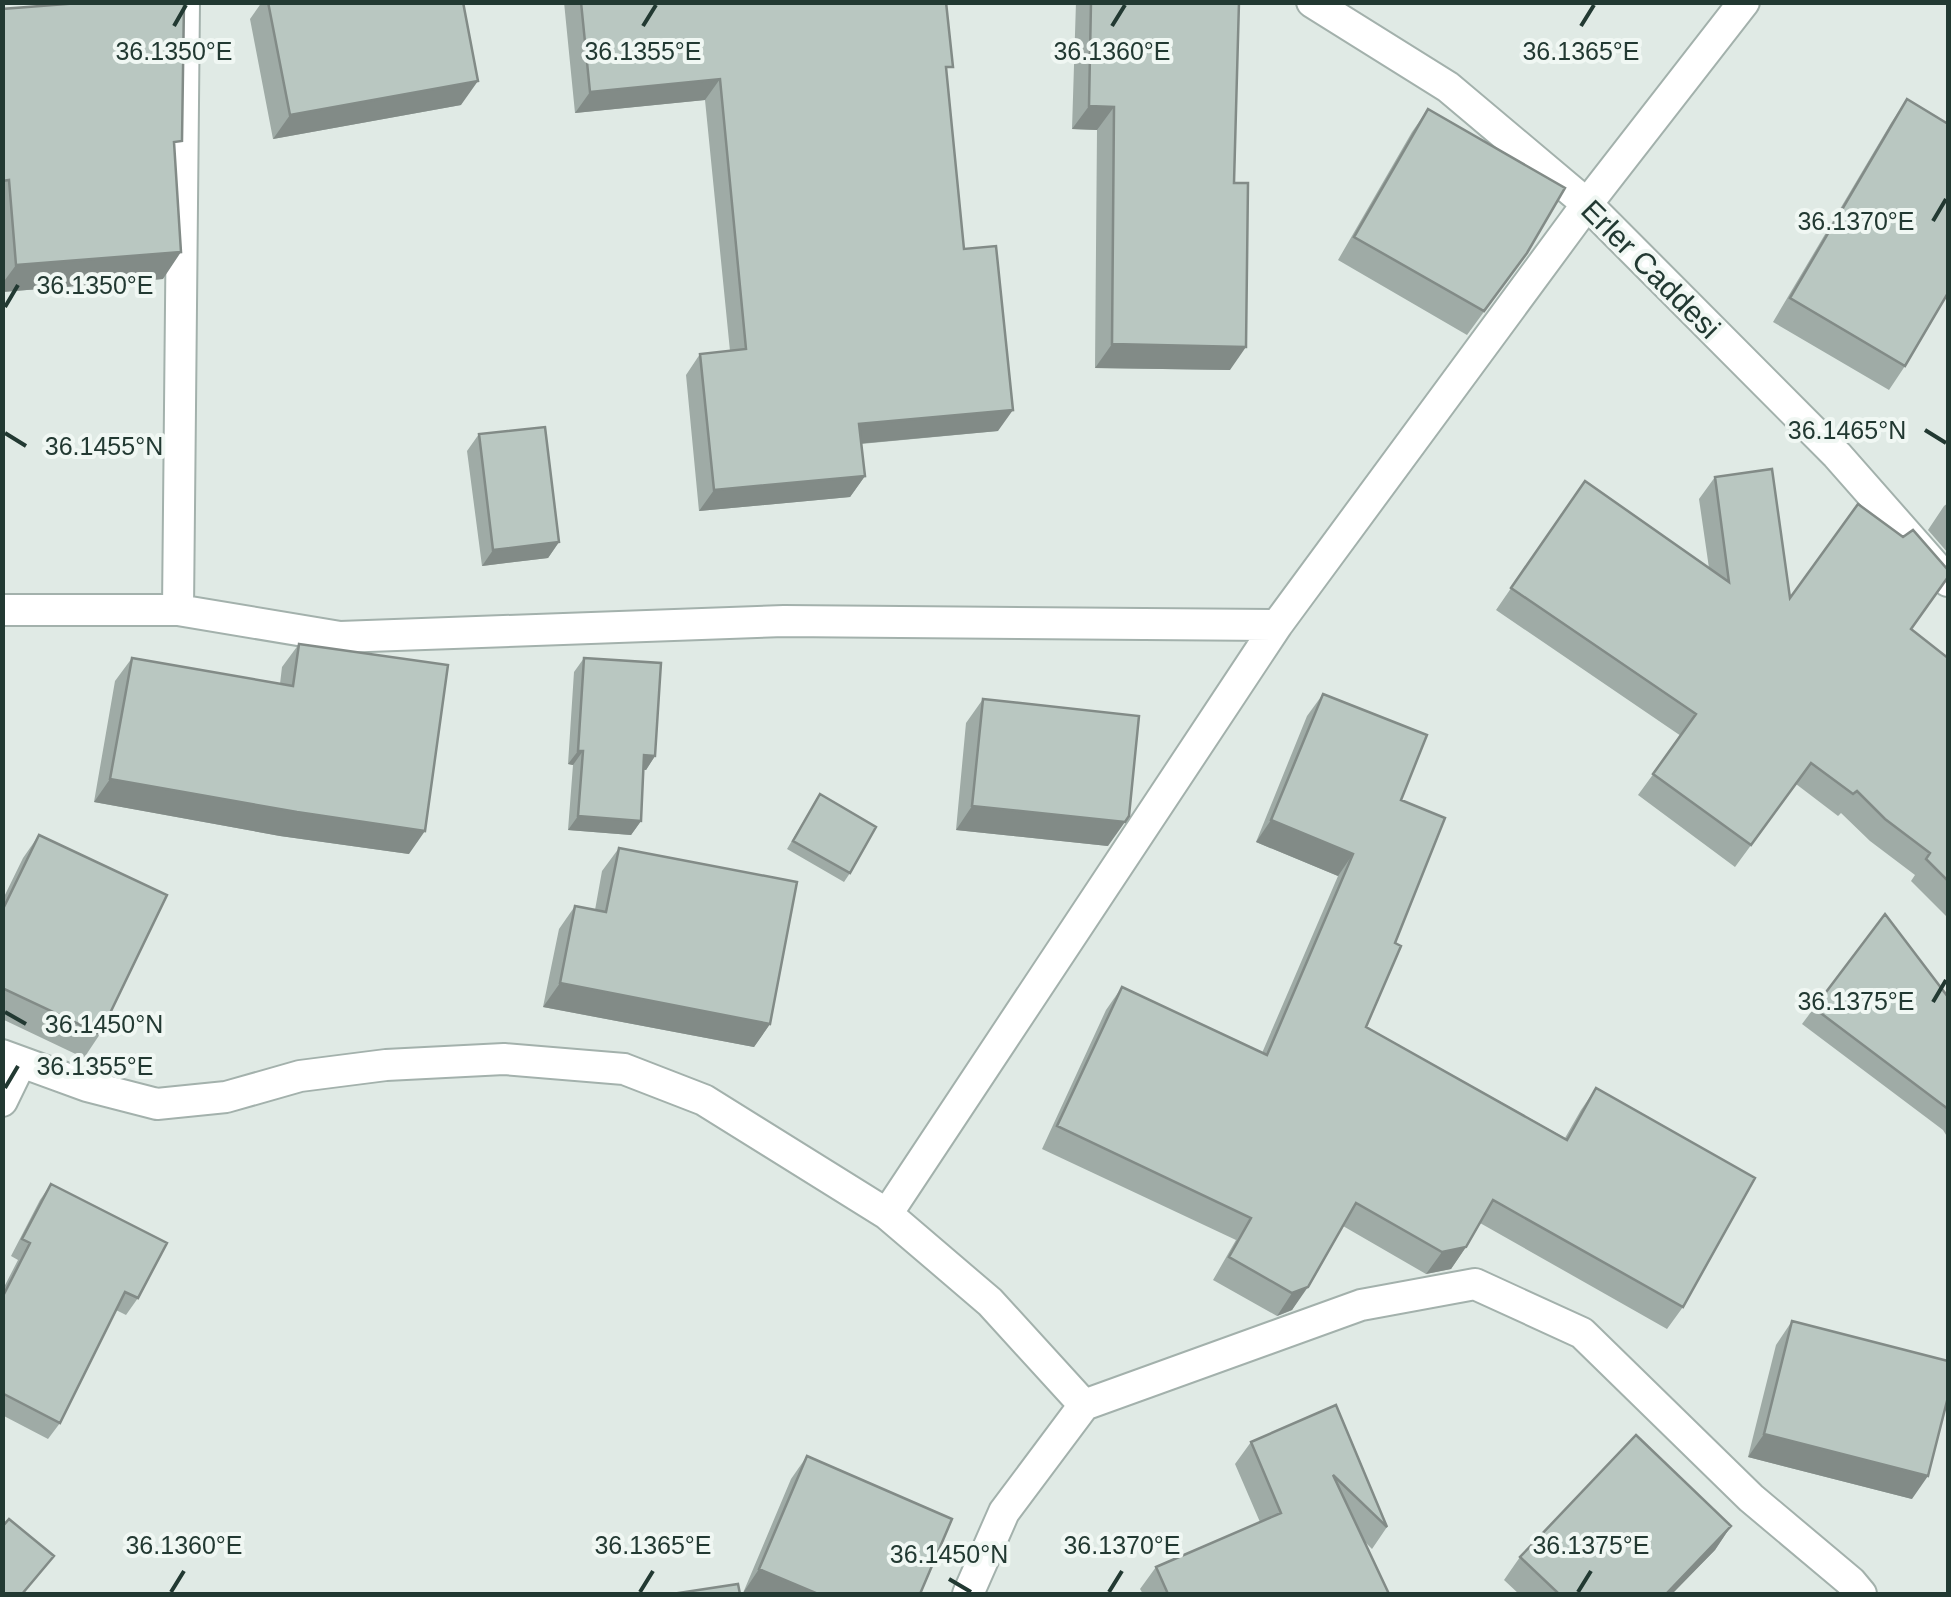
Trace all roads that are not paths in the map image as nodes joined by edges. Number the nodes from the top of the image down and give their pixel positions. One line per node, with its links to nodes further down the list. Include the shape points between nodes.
1 (184, 2): 7 (street)
2 (1312, 2): 4 (street, Erler Caddesi, via 1448,87)
3 (1744, 2): 4 (street)
4 (1587, 204): 5 (street, Erler Caddesi, via 1838,455); 8 (street)
5 (1948, 581)
6 (2, 610): 7 (street)
7 (178, 610): 8 (street, via 340,637 784,621)
8 (1278, 625): 11 (street)
9 (11, 1059): 10 (street); 11 (street, via 156,1104 386,1065 504,1059 624,1069 704,1100)
10 (2, 1100)
11 (887, 1214): 12 (street, via 990,1302)
12 (1084, 1405): 13 (street, via 1004,1512); 14 (street, via 1362,1305 1475,1284 1582,1333 1751,1498)
13 (968, 1594)
14 (1861, 1594)

